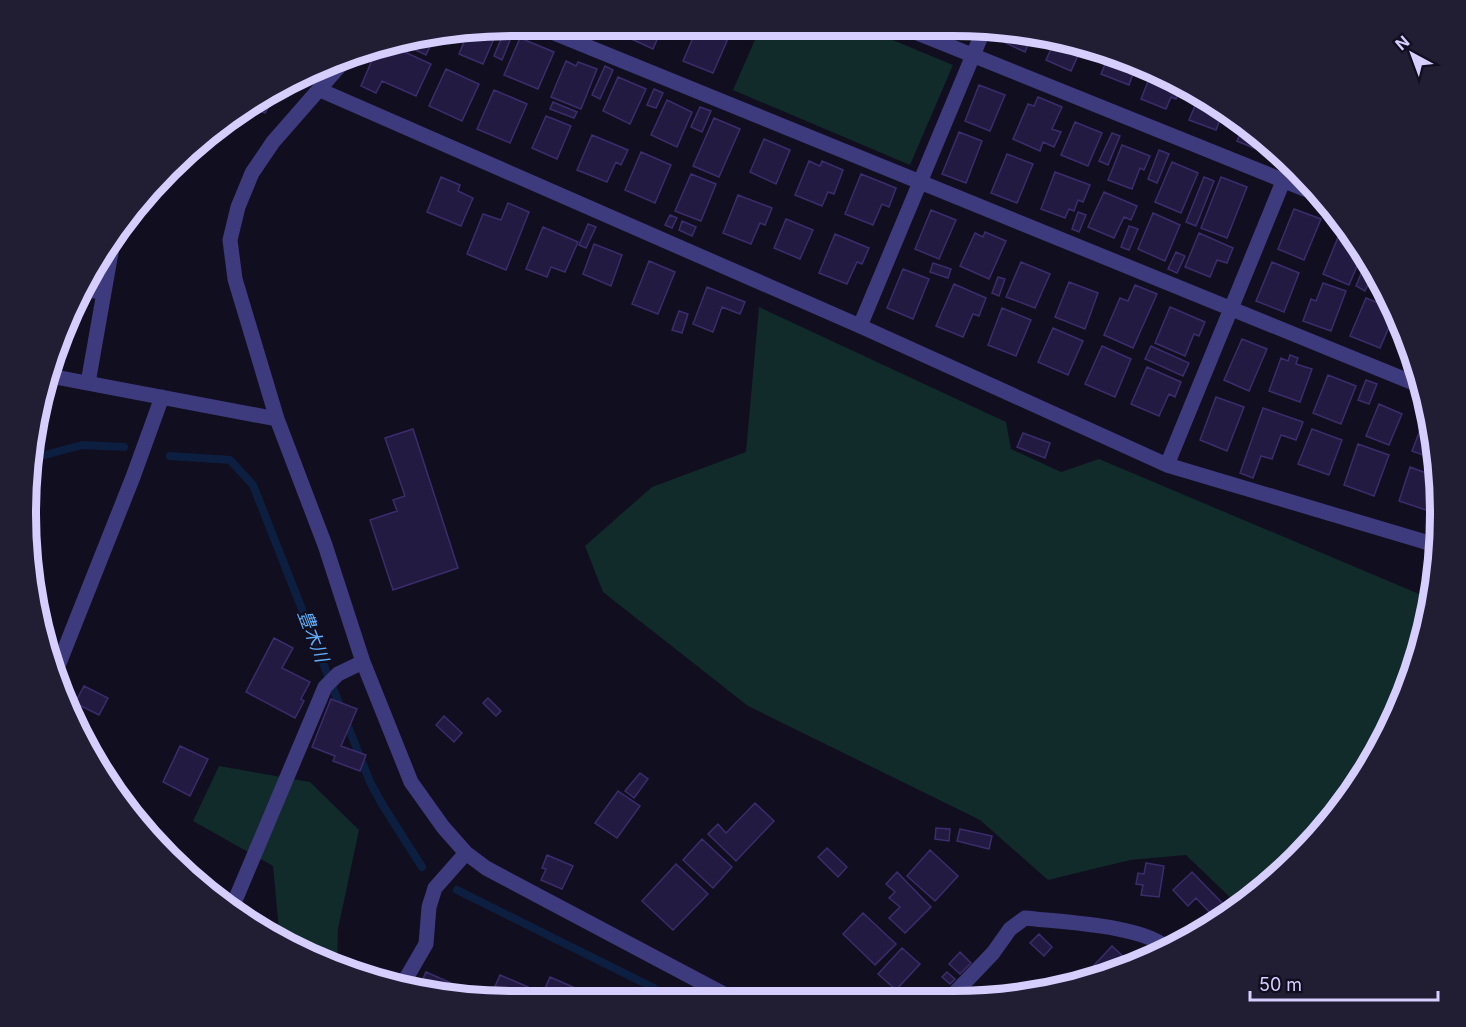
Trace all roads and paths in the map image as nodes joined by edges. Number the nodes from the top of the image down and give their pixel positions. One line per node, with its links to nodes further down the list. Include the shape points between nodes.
1 (562, 36): 8 (street)
2 (925, 36): 4 (street)
3 (980, 37): 4 (street)
4 (972, 55): 7 (street); 8 (street)
5 (336, 70): 6 (street)
6 (320, 90): 13 (street); 18 (street, via 273,142 252,173 230,240 235,279)
7 (1286, 174): 12 (street)
8 (918, 181): 12 (street); 13 (street)
9 (110, 258): 11 (street)
10 (91, 291): 11 (street)
11 (104, 292): 16 (street)
12 (1232, 308): 15 (street); 19 (street)
13 (860, 326): 19 (street)
14 (56, 377): 16 (street)
15 (1412, 382)
16 (88, 383): 17 (street)
17 (162, 397): 18 (street); 21 (street)
18 (277, 419): 22 (street, via 325,545)
19 (1167, 465): 20 (street)
20 (1429, 543)
21 (59, 662)
22 (363, 662): 23 (street, via 411,782); 24 (street, via 338,674 325,687)
23 (466, 853): 26 (street, via 435,888 426,944); 27 (street, via 486,868)
24 (235, 901)
25 (1162, 943): 28 (street, via 1136,932 1025,918 1010,929)
26 (405, 979)
27 (718, 991)
28 (957, 991)

